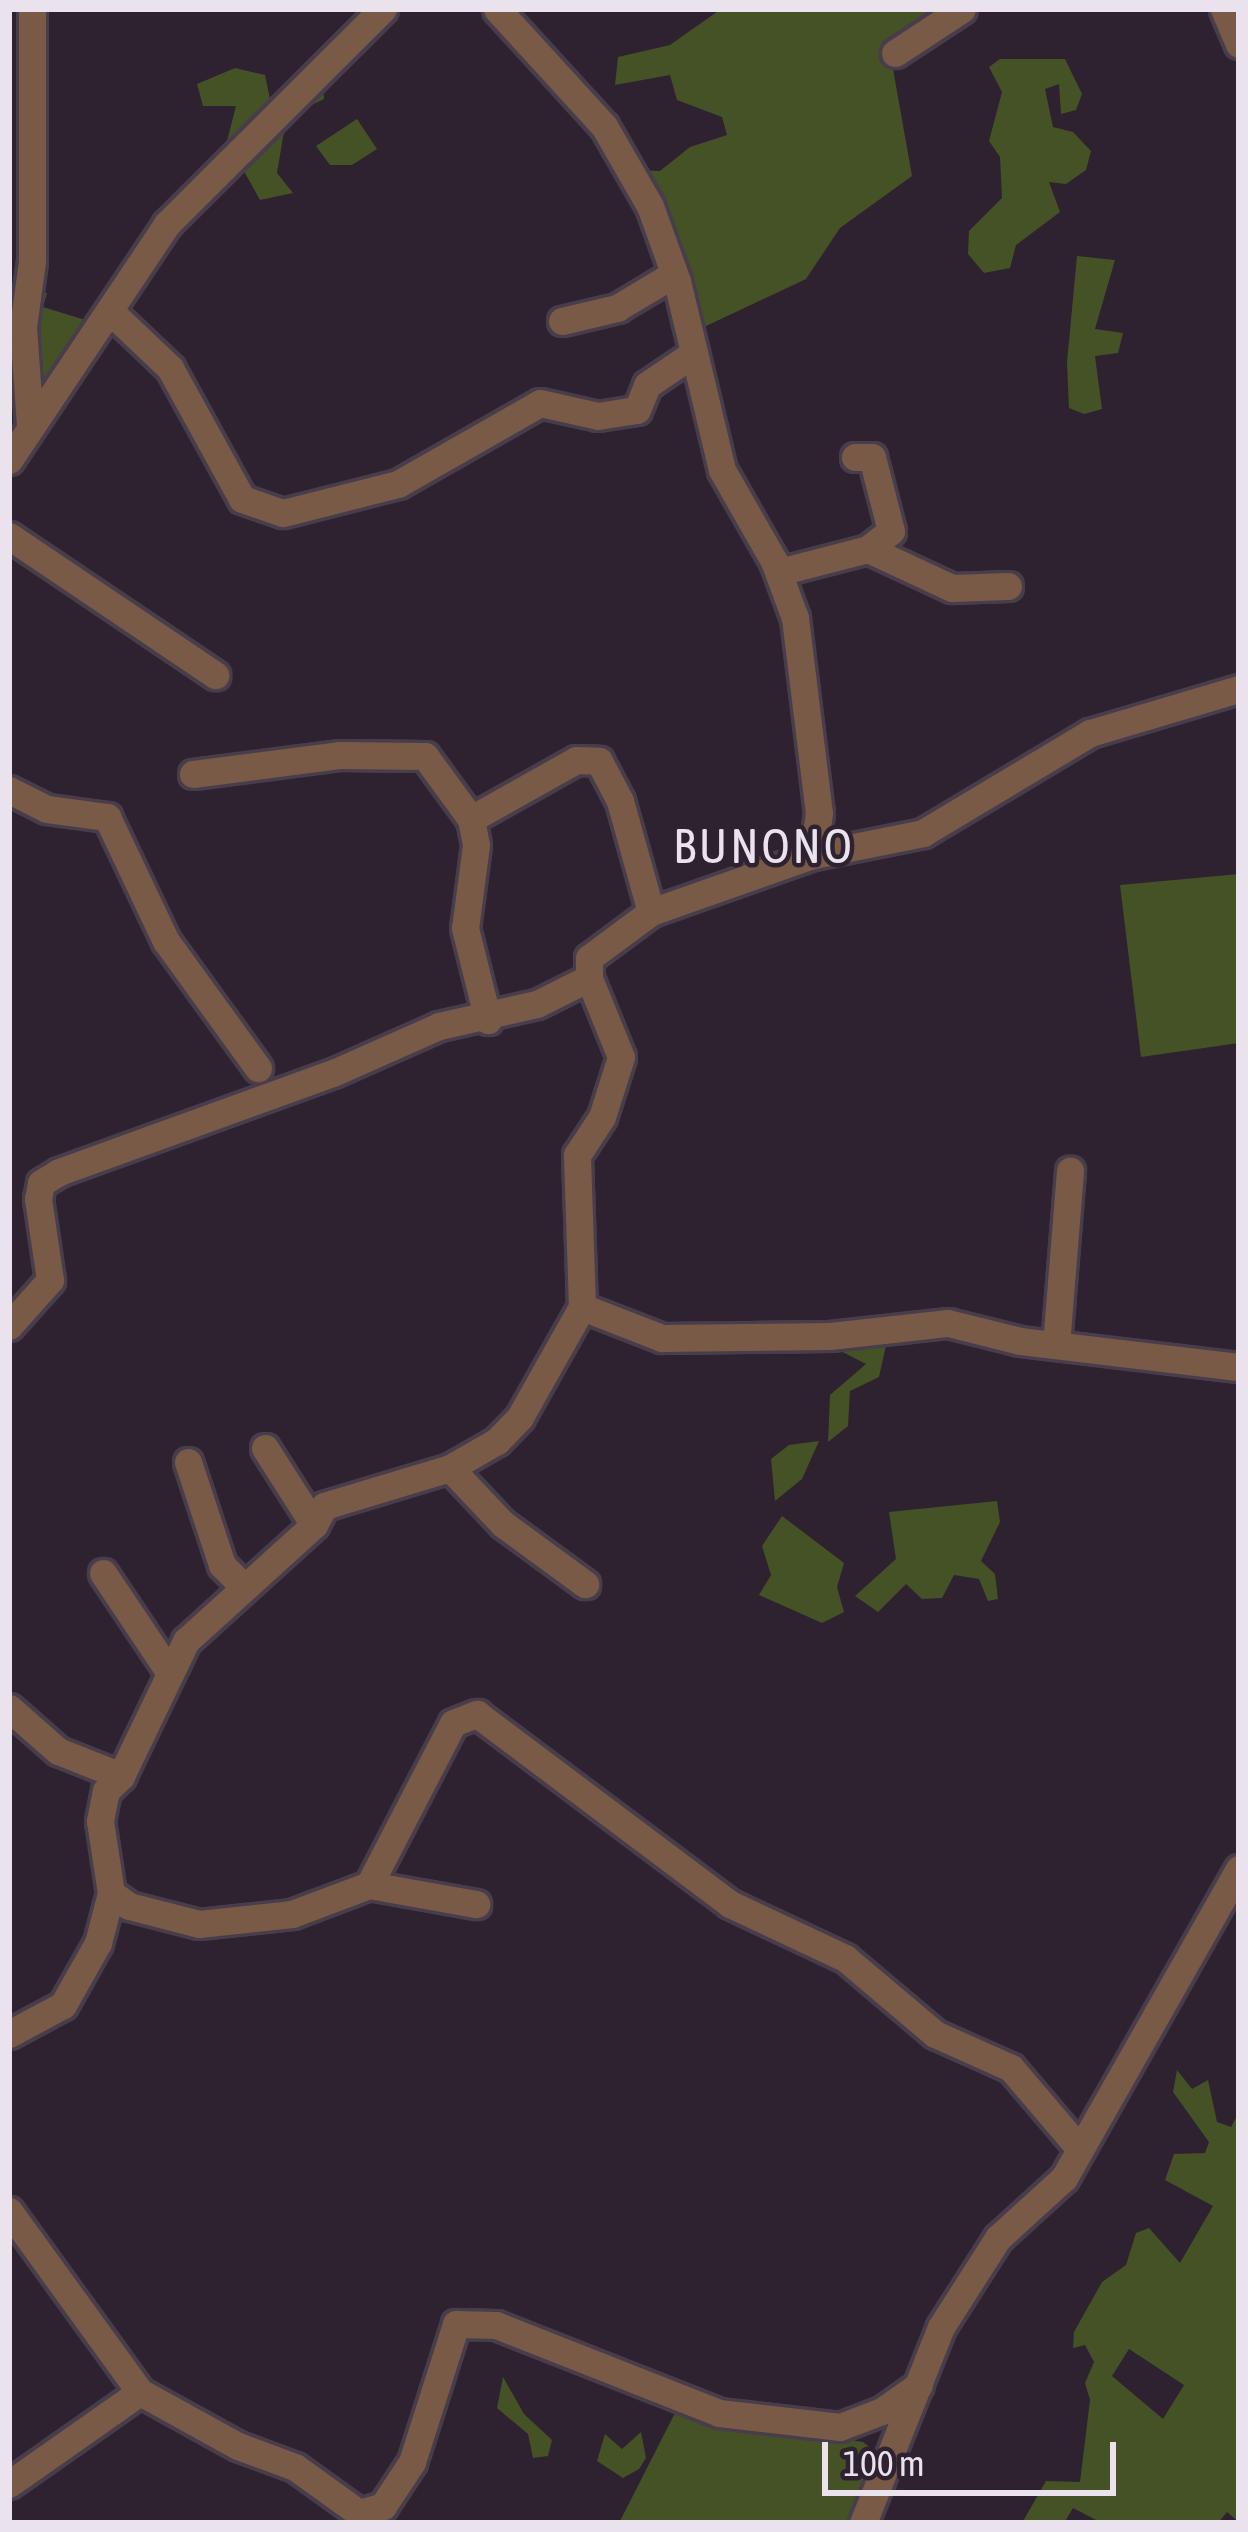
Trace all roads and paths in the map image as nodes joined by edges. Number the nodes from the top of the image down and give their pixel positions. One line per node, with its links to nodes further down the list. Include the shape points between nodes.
1 (32, 9): 12 (street, via 32,261 23,327)
2 (383, 9): 9 (street, via 167,224)
3 (497, 9): 8 (street, via 617,145)
4 (962, 9): 7 (street)
5 (1224, 9): 6 (street)
6 (1239, 44)
7 (895, 53)
8 (674, 274): 10 (street, via 629,302); 11 (street)
9 (110, 311): 11 (street, via 170,368 242,499 283,513 398,484 540,403 598,416 637,410 649,383); 12 (street)
10 (562, 321)
11 (694, 353): 17 (street, via 722,470)
12 (30, 425): 14 (street)
13 (855, 457): 16 (street, via 872,457 894,524)
14 (9, 460)
15 (9, 536): 19 (street)
16 (868, 549): 17 (street); 18 (street, via 952,588)
17 (779, 572): 24 (street, via 807,686 819,813)
18 (1008, 586)
19 (214, 675)
20 (1239, 689): 24 (street, via 1090,733 923,833)
21 (193, 774): 23 (street, via 339,754 424,756)
22 (9, 790): 28 (street, via 47,809 106,817 166,941)
23 (471, 819): 25 (street, via 576,760 599,760 620,801); 27 (street, via 476,845 465,928)
24 (813, 855): 25 (street)
25 (651, 912): 26 (street, via 589,958)
26 (589, 978): 27 (street); 30 (street, via 621,1057 602,1117 577,1155)
27 (488, 1020): 31 (street, via 439,1026 41,1183 50,1280)
28 (258, 1067)
29 (1070, 1171): 32 (street)
30 (582, 1307): 32 (street, via 662,1338 948,1324); 36 (street, via 520,1417)
31 (9, 1326)
32 (1056, 1345): 33 (street)
33 (1239, 1367)
34 (265, 1448): 37 (street)
35 (188, 1462): 40 (street, via 222,1565)
36 (450, 1468): 37 (street, via 345,1497 324,1506); 39 (street, via 503,1524)
37 (314, 1525): 40 (street)
38 (103, 1573): 41 (street)
39 (585, 1584)
40 (243, 1586): 41 (street, via 186,1641)
41 (170, 1673): 43 (street)
42 (9, 1708): 43 (street, via 58,1751)
43 (121, 1776): 46 (street, via 106,1792 100,1821)
44 (1239, 1870): 49 (street, via 1177,1990)
45 (368, 1885): 46 (street, via 327,1905 237,1923 151,1914); 47 (street); 49 (street, via 453,1723 477,1714 730,1904 845,1958 935,2034 1011,2068)
46 (110, 1893): 48 (street, via 78,1986 51,2013)
47 (476, 1904)
48 (9, 2034)
49 (1079, 2148): 51 (street, via 1050,2194 998,2238 940,2331)
50 (9, 2211): 52 (street)
51 (919, 2386): 53 (street); 54 (street)
52 (140, 2392): 53 (street, via 295,2467 359,2513 383,2506 412,2462 456,2324 496,2325 719,2413); 55 (street)
53 (840, 2426): 54 (street)
54 (892, 2457): 56 (street)
55 (9, 2484)
56 (863, 2523)

